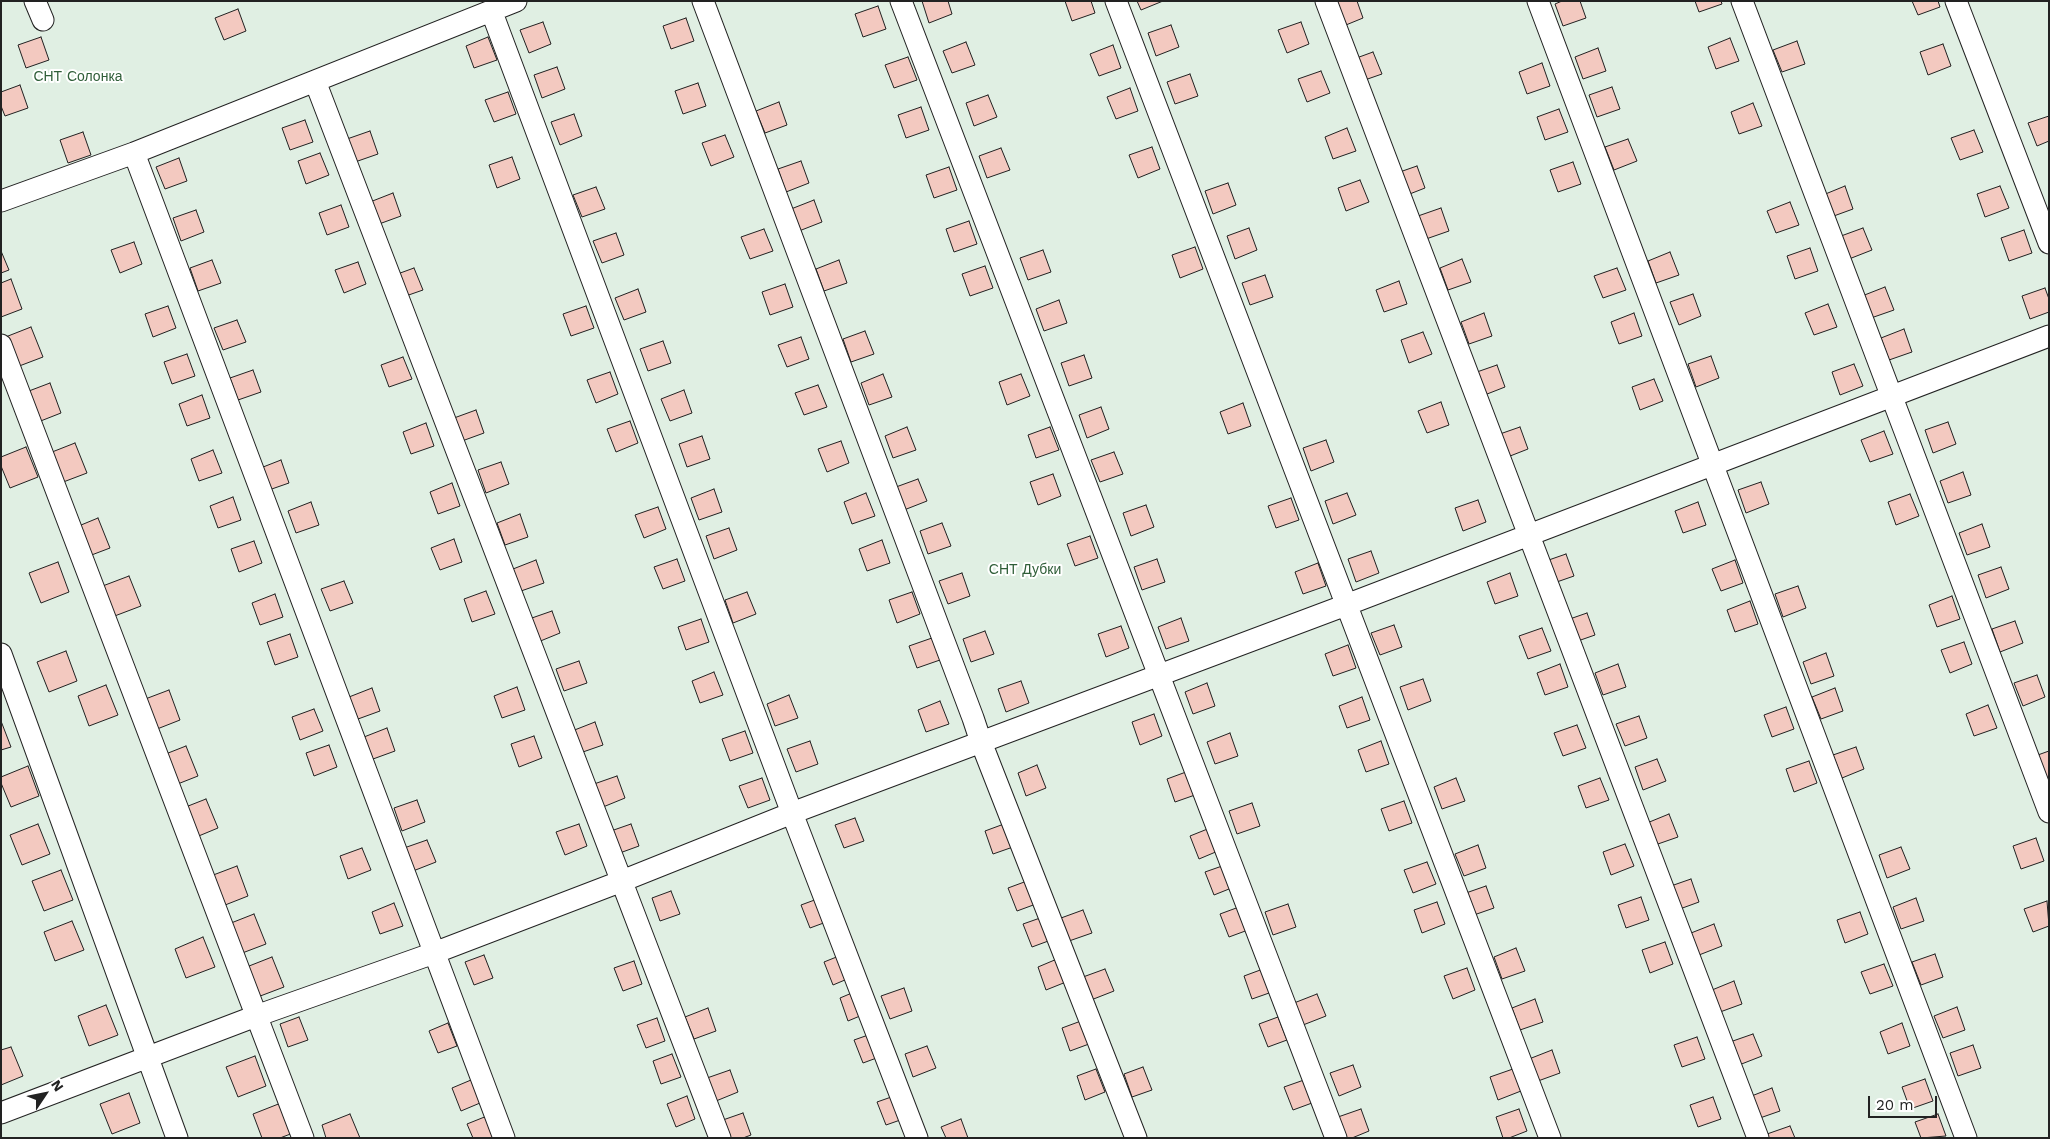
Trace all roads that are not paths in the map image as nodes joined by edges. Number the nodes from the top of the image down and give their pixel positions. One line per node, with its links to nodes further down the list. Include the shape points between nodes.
1 (516, 1): 10 (street)
2 (704, 1): 22 (street)
3 (901, 1): 21 (street)
4 (1116, 1): 19 (street)
5 (1326, 1): 18 (street)
6 (1538, 1): 17 (street)
7 (1742, 1): 16 (street)
8 (1956, 1): 13 (street)
9 (494, 18): 24 (street)
10 (314, 82): 11 (street); 25 (street)
11 (134, 153): 12 (street); 26 (street)
12 (1, 202)
13 (2049, 243)
14 (2049, 336): 16 (street)
15 (1, 346): 27 (street)
16 (1892, 395): 17 (street); 23 (street)
17 (1713, 463): 18 (street); 39 (street)
18 (1529, 534): 19 (street); 38 (street)
19 (1346, 605): 21 (street); 37 (street)
20 (1, 654): 28 (street)
21 (1159, 675): 22 (street); 36 (street)
22 (981, 742): 24 (street); 35 (street)
23 (2049, 812)
24 (792, 813): 25 (street); 34 (street)
25 (622, 881): 26 (street); 33 (street)
26 (434, 953): 27 (street); 32 (street)
27 (256, 1016): 28 (street); 31 (street)
28 (147, 1057): 29 (street); 30 (street)
29 (1, 1113)
30 (177, 1138)
31 (304, 1138)
32 (504, 1138)
33 (720, 1138)
34 (916, 1138)
35 (1136, 1138)
36 (1336, 1138)
37 (1550, 1138)
38 (1758, 1138)
39 (1966, 1138)

